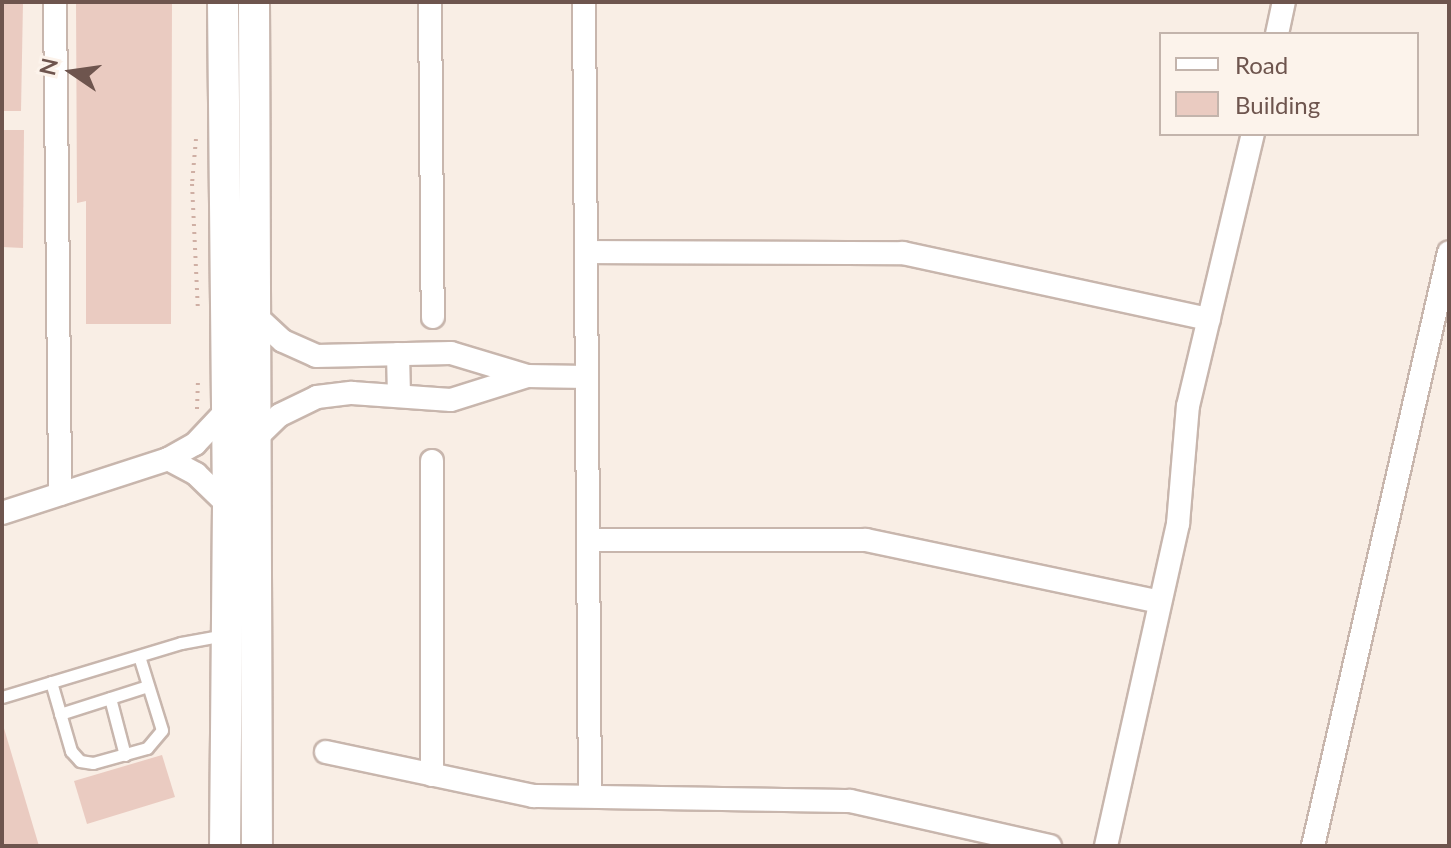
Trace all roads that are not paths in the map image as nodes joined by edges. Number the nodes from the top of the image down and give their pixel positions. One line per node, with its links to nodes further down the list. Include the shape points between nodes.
1 (55, 2): 23 (street)
2 (223, 2): 19 (street)
3 (254, 2): 12 (street)
4 (430, 2): 13 (street)
5 (584, 2): 9 (street)
6 (1284, 2): 7 (street)
7 (1277, 32)
8 (1253, 136): 14 (street)
9 (586, 252): 14 (street, via 903,253); 17 (street)
10 (1449, 252): 11 (street)
11 (1445, 289): 43 (street)
12 (257, 317): 15 (street, via 283,341 316,356); 20 (street)
13 (433, 317)
14 (1209, 319): 27 (street, via 1188,406 1180,508)
15 (398, 354): 16 (street, via 451,353); 18 (street)
16 (527, 376): 17 (street); 18 (street, via 465,399)
17 (587, 377): 26 (street)
18 (399, 396): 20 (street, via 317,397 280,415)
19 (226, 411): 21 (street, via 195,444); 24 (street)
20 (258, 436): 40 (street)
21 (168, 459): 23 (street); 24 (street, via 208,483)
22 (432, 461): 37 (street)
23 (60, 494): 25 (street)
24 (228, 505): 28 (street)
25 (2, 513)
26 (588, 540): 27 (street, via 875,541); 38 (street)
27 (1160, 602): 42 (street)
28 (227, 635): 29 (lane); 39 (street)
29 (139, 656): 30 (lane); 31 (lane)
30 (51, 682): 32 (lane); 34 (lane)
31 (148, 686): 33 (lane); 36 (lane, via 160,736 153,746)
32 (2, 697)
33 (110, 698): 34 (lane); 36 (lane)
34 (60, 714): 36 (lane, via 71,751 80,761)
35 (326, 752): 37 (street)
36 (125, 755)
37 (432, 775): 38 (street, via 533,796)
38 (590, 796): 41 (street, via 828,799)
39 (225, 846)
40 (257, 846)
41 (1050, 846)
42 (1106, 846)
43 (1313, 846)

